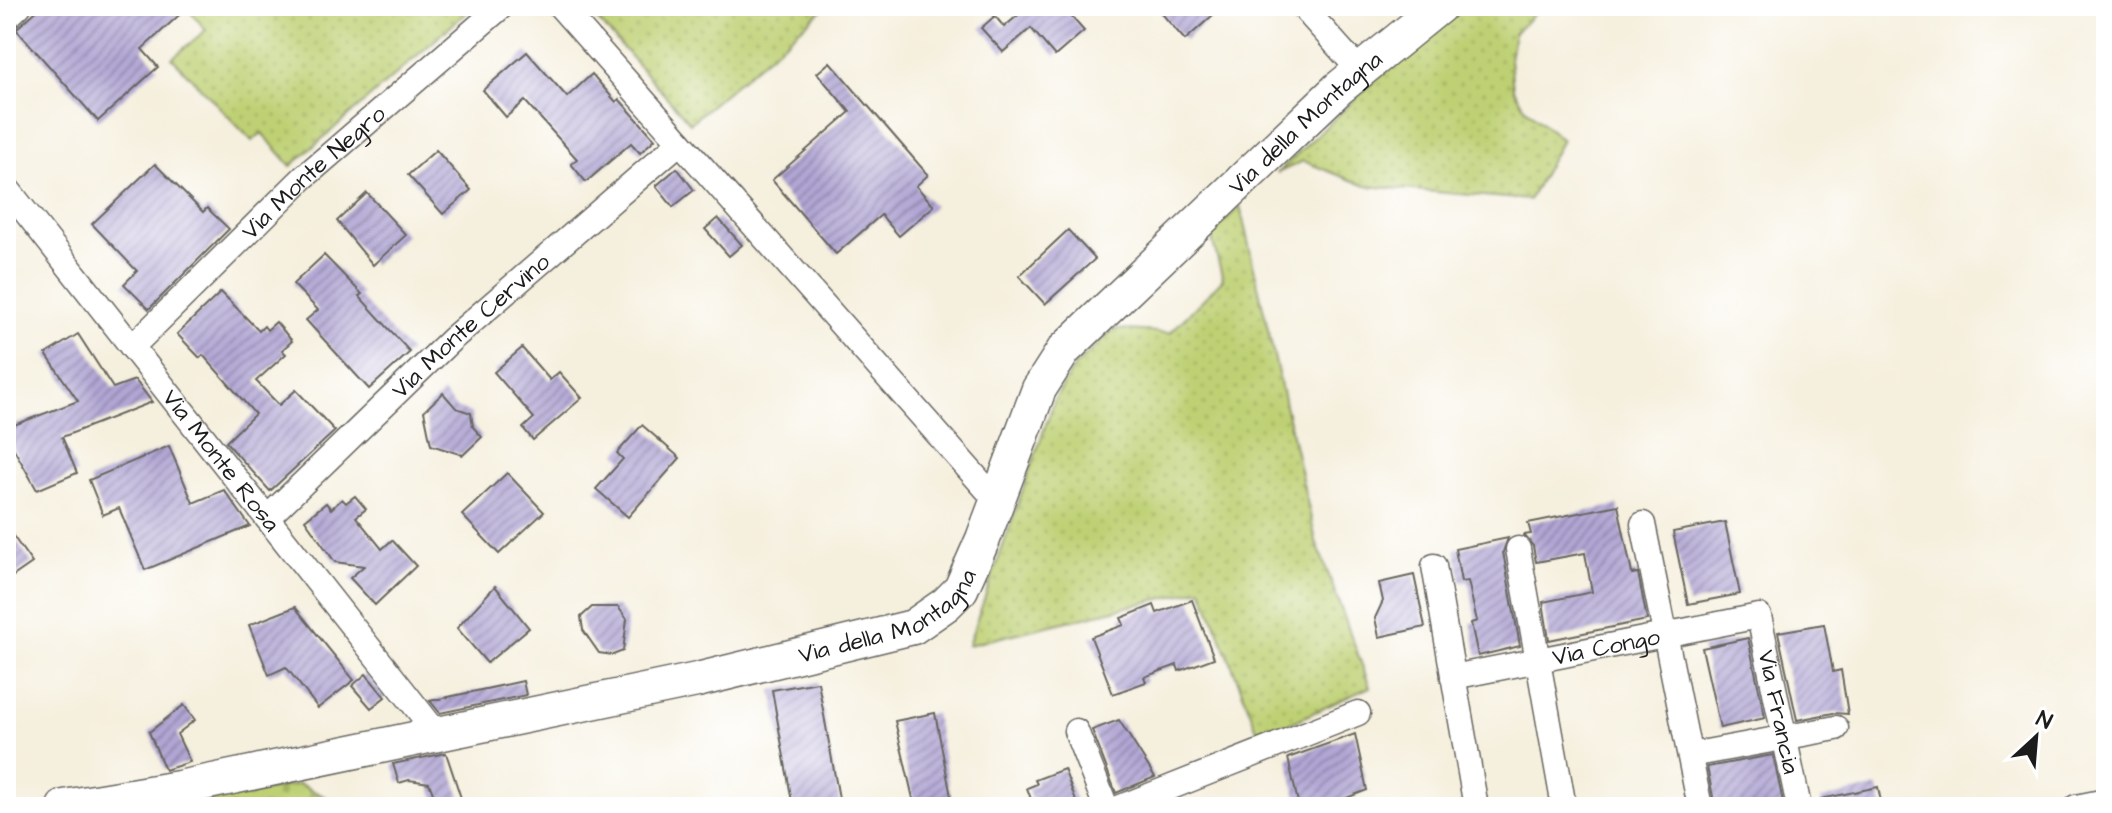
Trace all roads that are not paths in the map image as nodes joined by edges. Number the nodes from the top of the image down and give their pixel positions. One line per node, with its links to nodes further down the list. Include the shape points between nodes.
1 (19, 6): 6 (street)
2 (502, 6): 10 (street, Via Monte Negro, via 304,177)
3 (560, 6): 8 (street)
4 (1302, 6): 7 (street)
5 (1440, 6): 7 (street, Via della Montagna)
6 (6, 18)
7 (1360, 71): 11 (street, Via della Montagna, via 1064,350 1039,389)
8 (680, 142): 11 (street); 12 (street, Via Monte Cervino, via 452,339)
9 (6, 187): 10 (street, Via Monte Rosa)
10 (132, 347): 12 (street, Via Monte Rosa)
11 (997, 501): 23 (street, Via della Montagna, via 961,589 913,627)
12 (267, 518): 23 (street, Via Monte Rosa)
13 (1643, 524): 17 (street)
14 (1518, 549): 18 (street)
15 (1434, 566): 19 (street)
16 (1759, 616): 17 (street, Via Congo); 24 (street, Via Francia)
17 (1665, 634): 18 (street, Via Congo); 25 (street)
18 (1537, 661): 19 (street, Via Congo); 31 (street)
19 (1453, 677): 30 (street)
20 (1358, 713): 29 (street)
21 (1836, 728): 24 (street)
22 (1076, 731): 28 (street)
23 (438, 735): 27 (street, Via della Montagna)
24 (1784, 738): 25 (street); 33 (street, Via Francia)
25 (1690, 755): 32 (street)
26 (2106, 801): 34 (street)
27 (64, 807)
28 (1106, 807)
29 (1121, 807)
30 (1476, 807)
31 (1564, 807)
32 (1700, 807)
33 (1799, 807)
34 (2076, 807)

